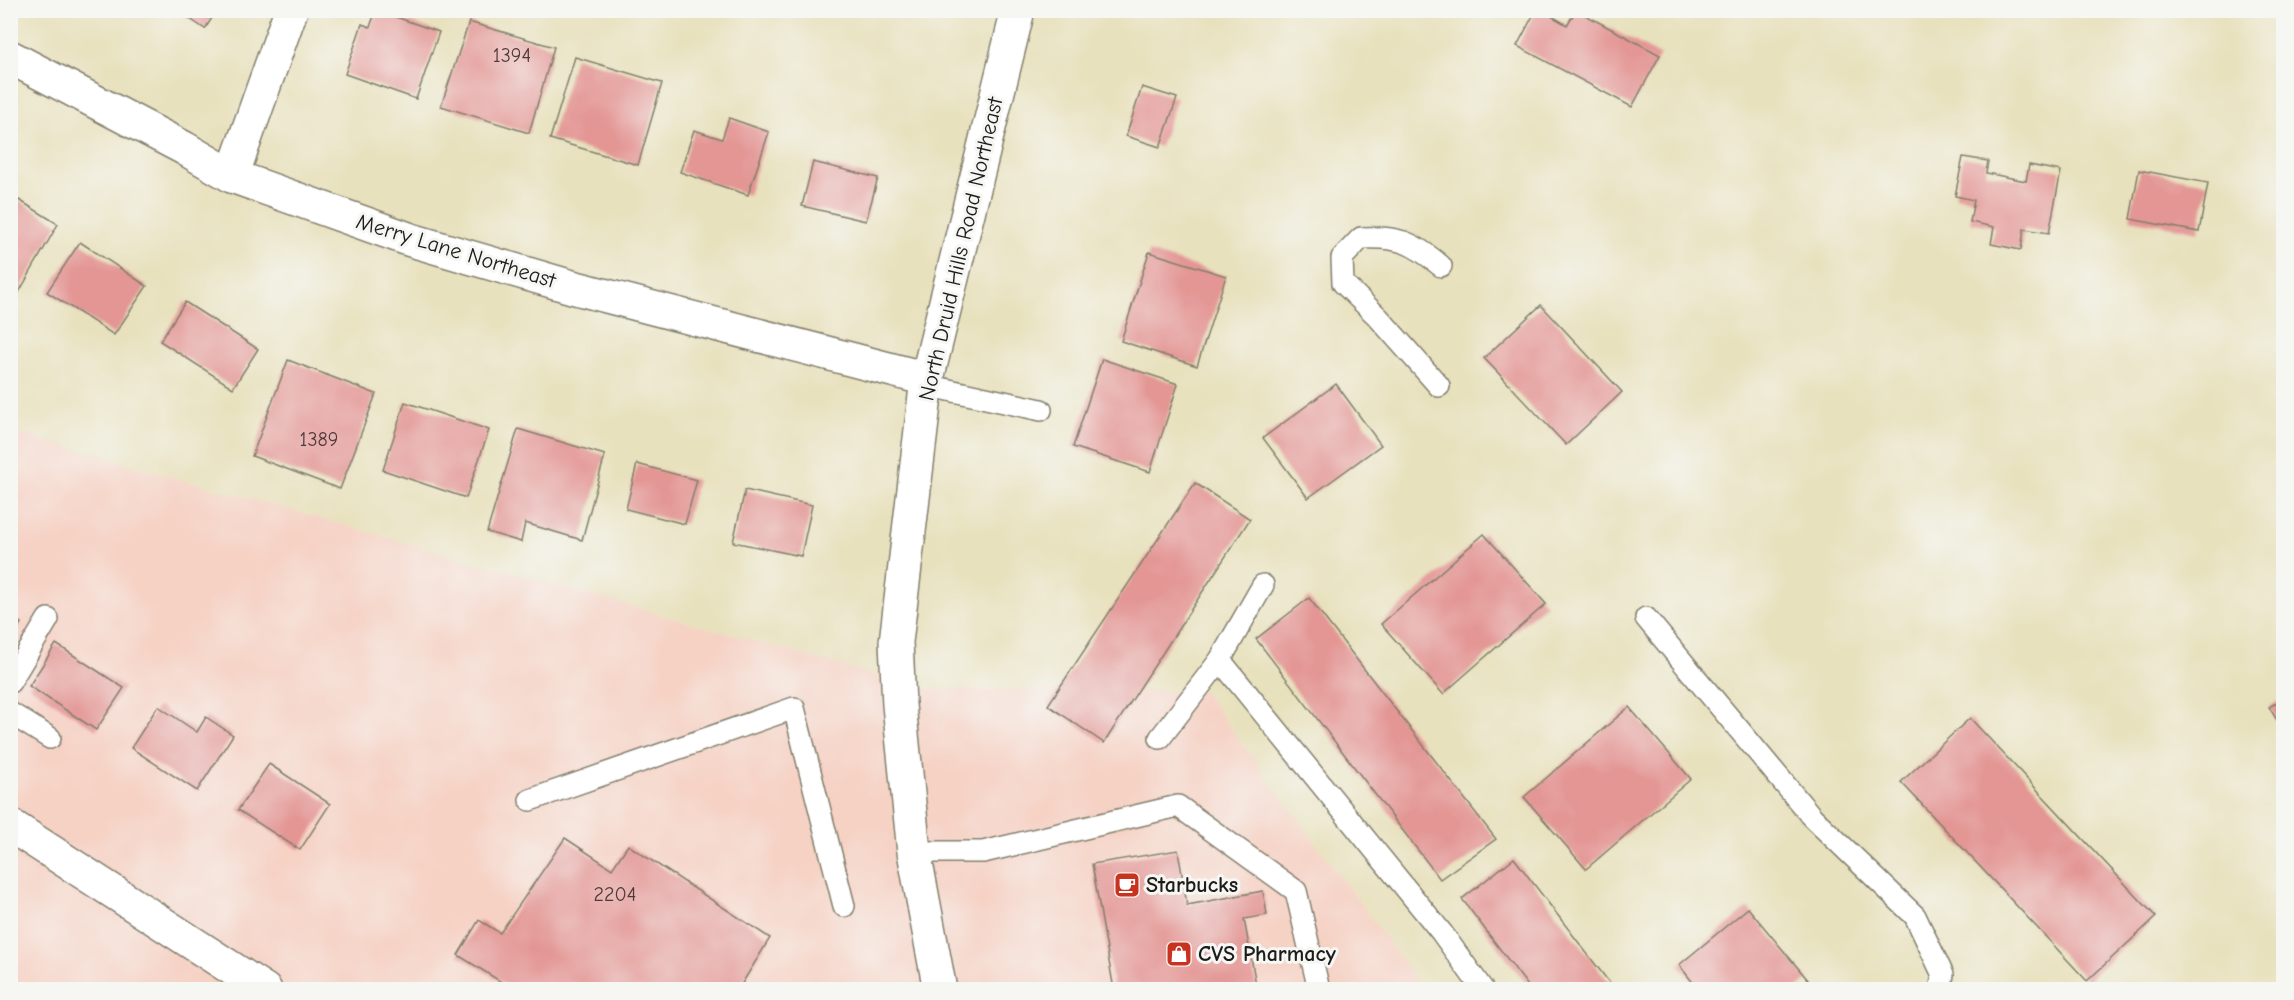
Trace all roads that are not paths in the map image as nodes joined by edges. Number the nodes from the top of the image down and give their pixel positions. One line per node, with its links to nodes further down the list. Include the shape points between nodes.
1 (291, 10): 4 (main road)
2 (1018, 10): 6 (main road, North Druid Hills Road Northeast)
3 (10, 57): 4 (main road, Merry Lane Northeast)
4 (232, 176): 6 (main road, Merry Lane Northeast, via 411,240)
5 (1441, 266): 7 (lane, via 1421,248 1388,236 1361,238 1342,258 1343,283)
6 (926, 382): 8 (lane); 19 (main road, North Druid Hills Road Northeast, via 896,642)
7 (1439, 386)
8 (1041, 410)
9 (1263, 585): 12 (lane)
10 (1646, 618): 25 (lane, via 1812,817 1915,916 1943,975)
11 (48, 619): 13 (lane)
12 (1220, 660): 16 (lane); 24 (lane, via 1442,933)
13 (10, 682)
14 (10, 713): 15 (lane)
15 (50, 738)
16 (1160, 738)
17 (530, 800): 20 (lane, via 794,708)
18 (10, 825): 21 (main road)
19 (914, 852): 22 (main road, North Druid Hills Road Northeast); 23 (lane, via 983,852 1178,806 1296,891)
20 (844, 906)
21 (265, 990)
22 (940, 990)
23 (1319, 990)
24 (1483, 990)
25 (1940, 990)

